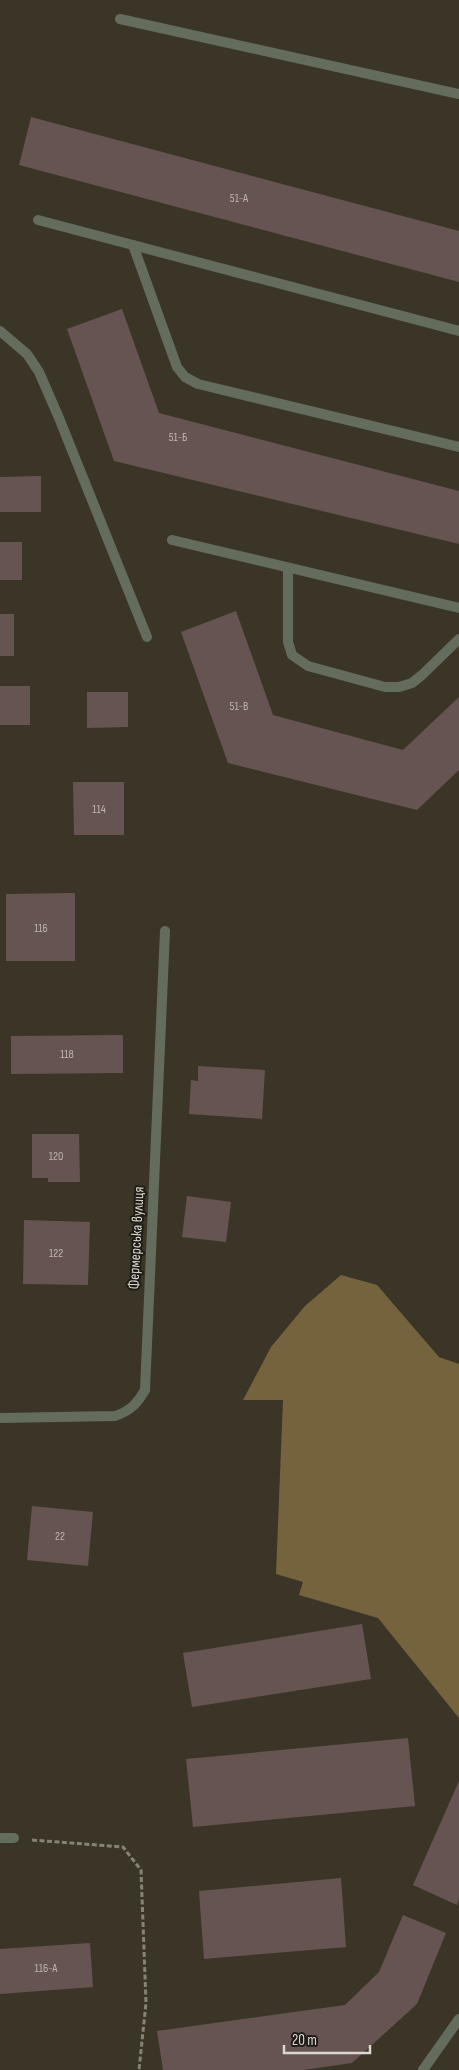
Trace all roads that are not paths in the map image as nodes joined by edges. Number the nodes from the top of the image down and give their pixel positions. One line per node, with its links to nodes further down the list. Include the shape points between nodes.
1 (120, 19): 2 (street)
2 (459, 94)
3 (38, 220): 4 (street)
4 (133, 245): 6 (street); 7 (street, via 177,367 185,377 198,384)
5 (0, 331): 11 (street, via 27,354 39,372)
6 (459, 331)
7 (459, 447)
8 (172, 540): 9 (street)
9 (288, 568): 10 (street); 12 (street, via 288,642 292,655 308,666 385,687 398,687 422,675)
10 (459, 608)
11 (147, 637)
12 (459, 638)
13 (166, 931): 14 (street, Фермерська вулиця, via 145,1390 128,1411 115,1416)
14 (0, 1418)
15 (0, 1838): 16 (street)
16 (14, 1838)
17 (459, 2019): 18 (street)
18 (423, 2070)

